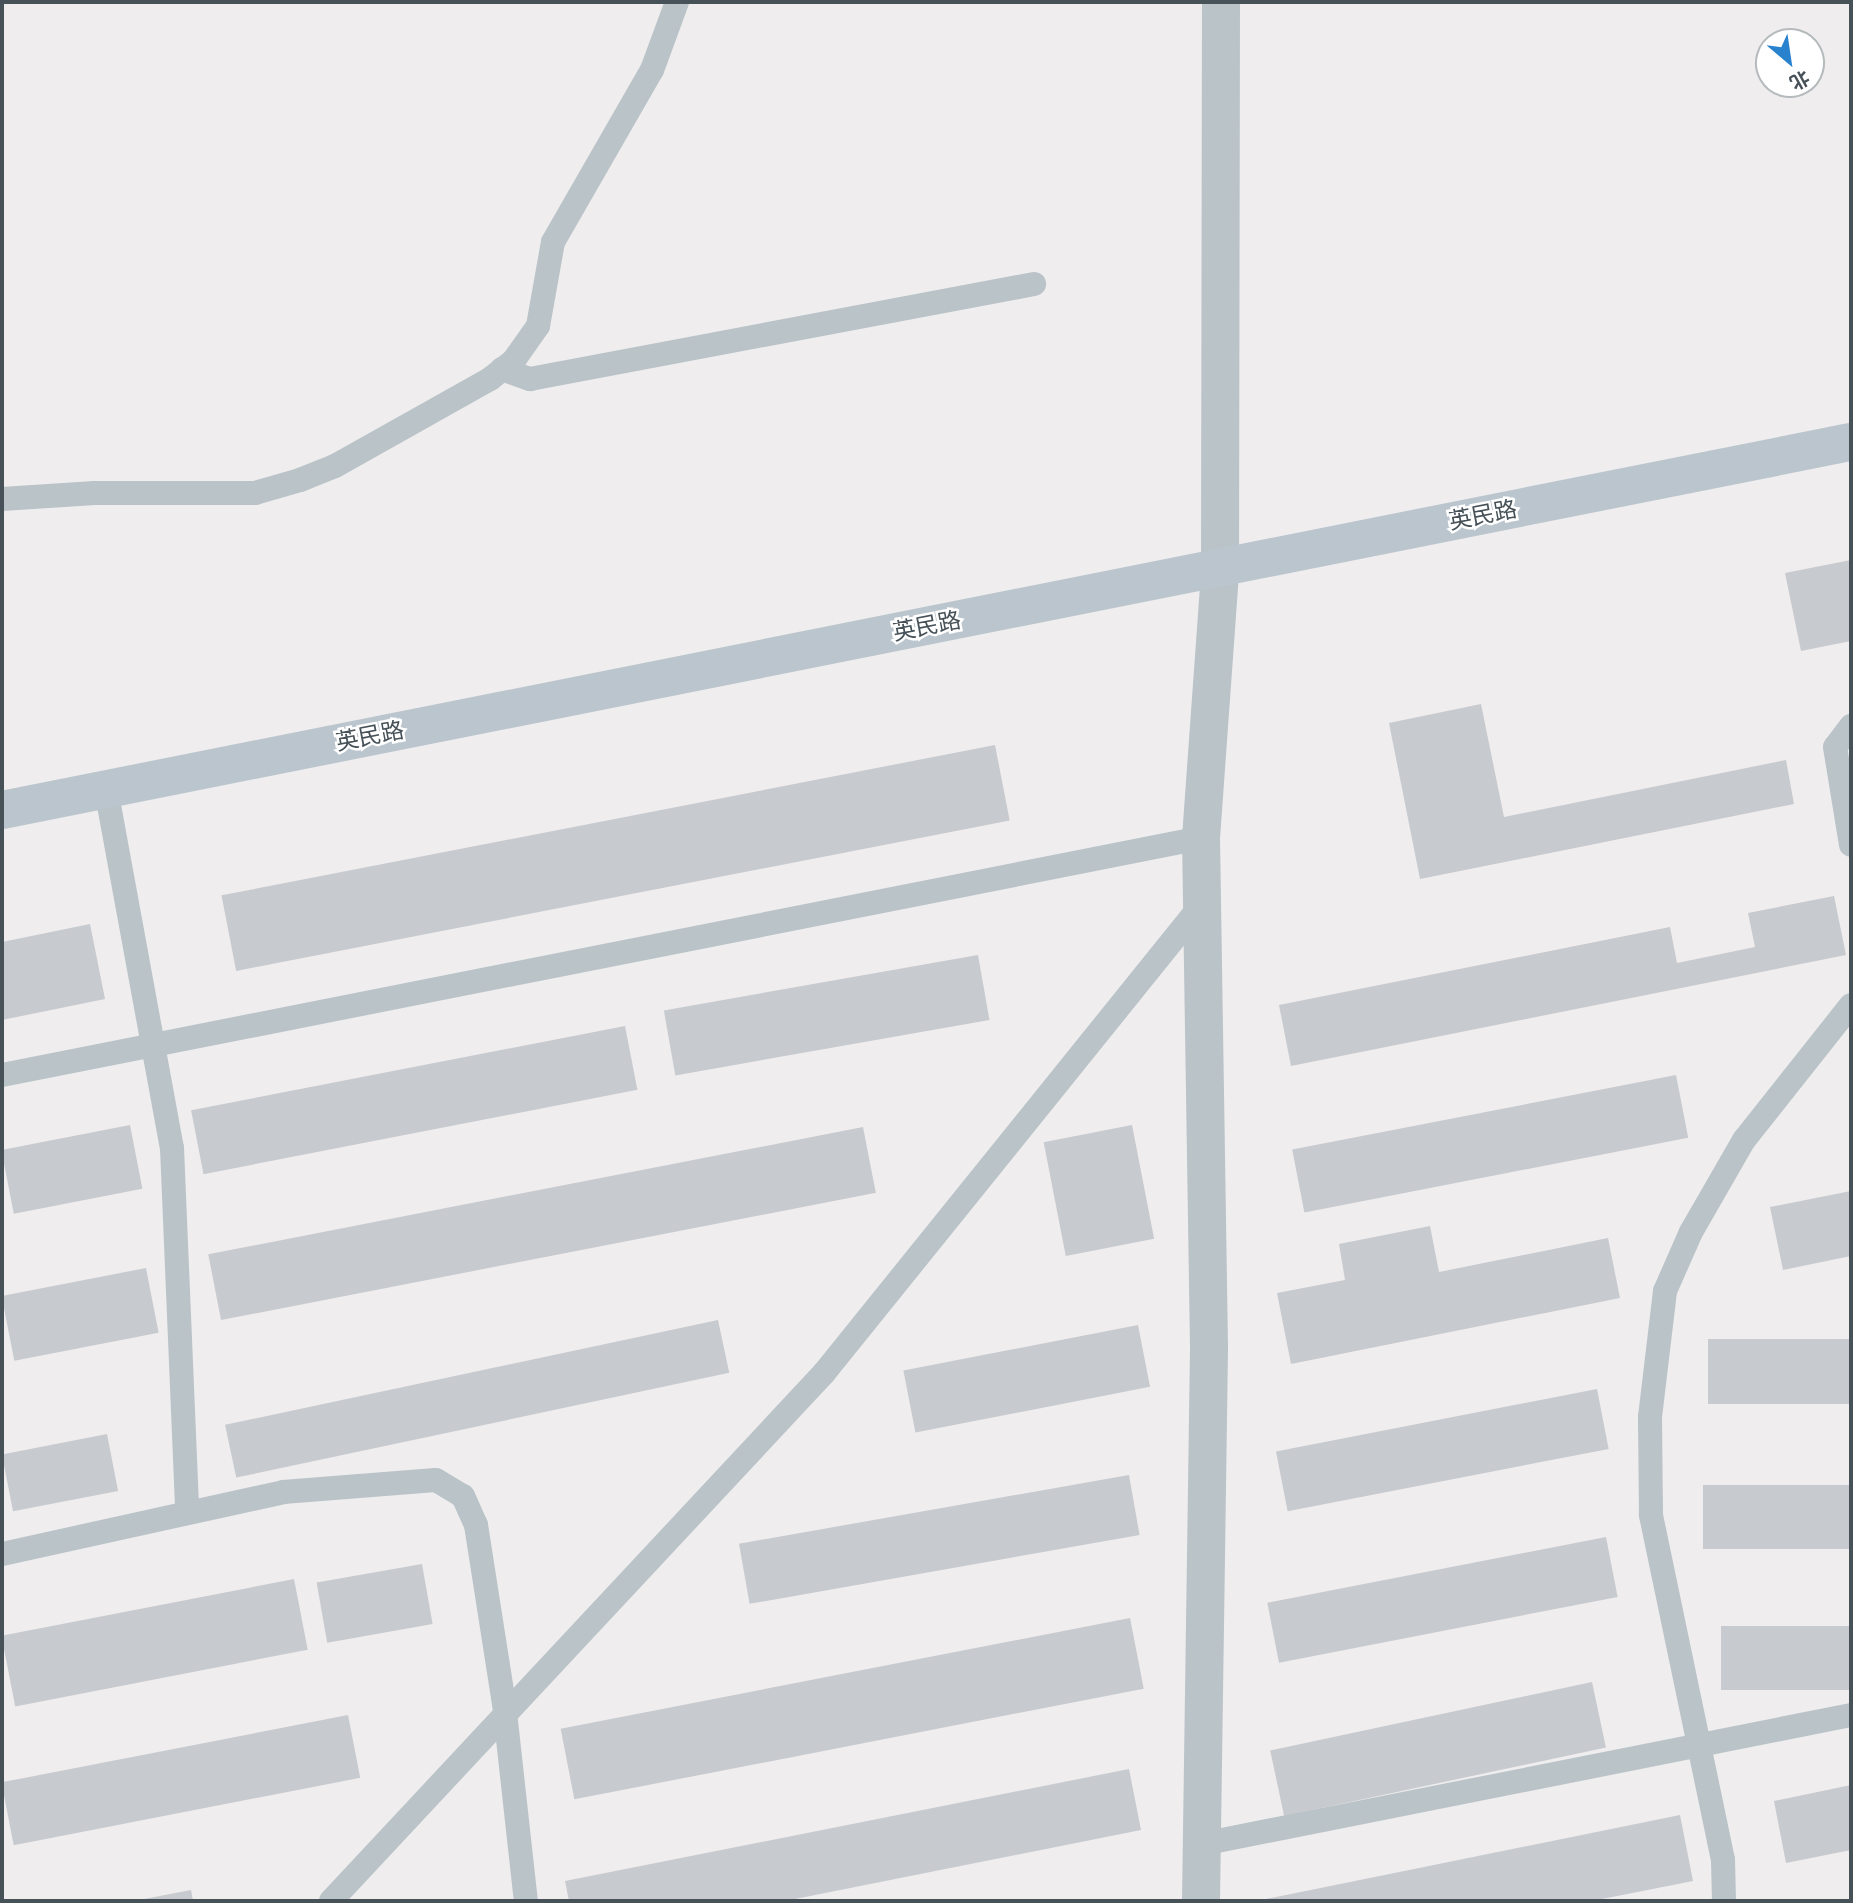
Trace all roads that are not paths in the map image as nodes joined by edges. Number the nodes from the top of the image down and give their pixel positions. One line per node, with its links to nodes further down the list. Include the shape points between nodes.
1 (677, 2): 4 (lane, via 652,70 553,242 538,326)
2 (1221, 2): 7 (street)
3 (1034, 284): 4 (lane, via 530,379)
4 (502, 369): 6 (lane, via 335,466 254,493 94,493)
5 (1851, 442): 7 (street, 英民路)
6 (2, 499)
7 (1220, 569): 9 (street, 英民路); 11 (street)
8 (1851, 726): 12 (lane, via 1835,747)
9 (106, 789): 10 (street, 英民路); 15 (lane)
10 (2, 810)
11 (1200, 838): 13 (street); 15 (lane)
12 (1851, 845)
13 (1202, 904): 19 (lane, via 824,1373); 22 (street, via 1209,1347)
14 (1851, 1005): 21 (lane, via 1744,1140 1690,1232 1665,1291 1650,1417 1651,1514)
15 (153, 1045): 16 (lane); 17 (lane, via 172,1148)
16 (2, 1075)
17 (187, 1513): 18 (lane); 19 (lane, via 283,1492 436,1480 463,1496 476,1525)
18 (2, 1554)
19 (505, 1714): 23 (lane); 24 (lane)
20 (1851, 1716): 21 (lane)
21 (1699, 1746): 22 (lane); 26 (lane, via 1723,1860)
22 (1202, 1844): 25 (street)
23 (331, 1901)
24 (526, 1901)
25 (1201, 1901)
26 (1724, 1901)

